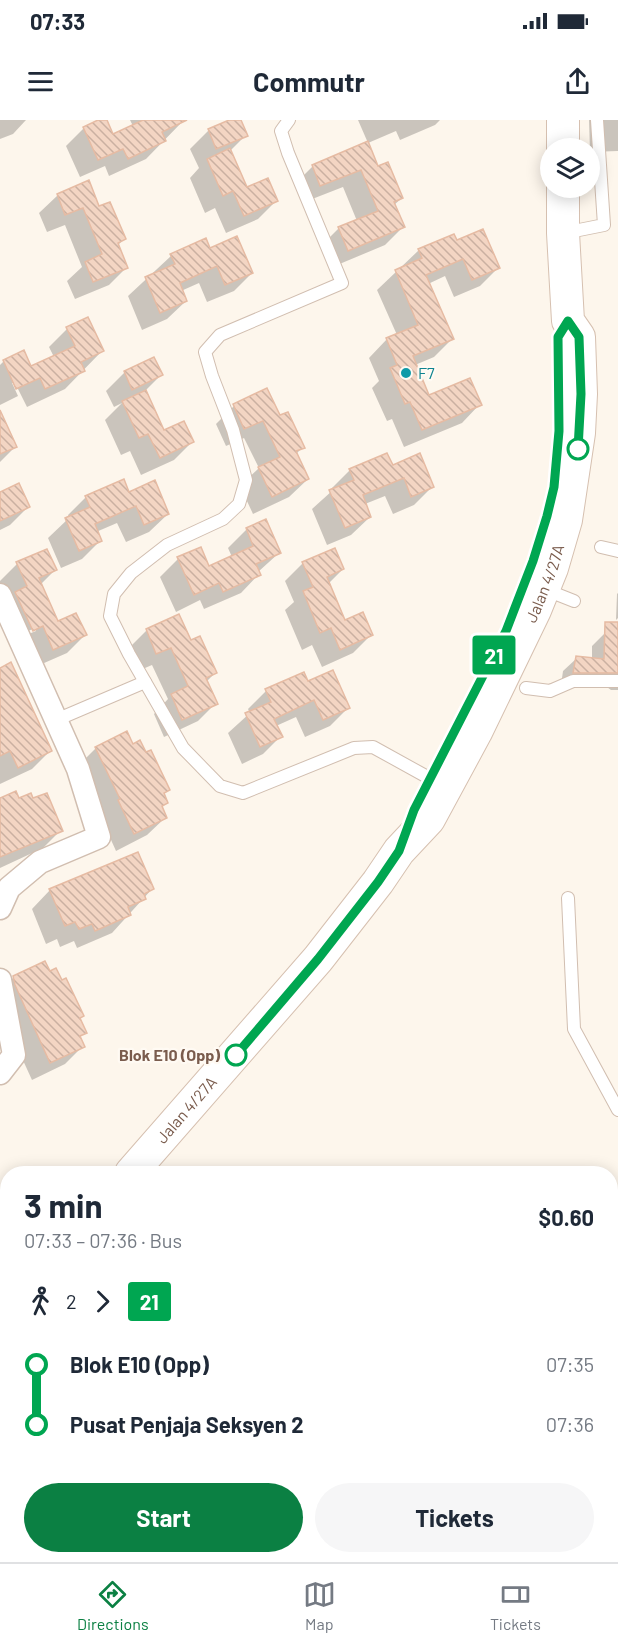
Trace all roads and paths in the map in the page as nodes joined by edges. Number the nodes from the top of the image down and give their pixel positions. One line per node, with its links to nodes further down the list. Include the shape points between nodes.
1 (289, 120): 13 (lane, via 281,131 342,283 220,335 206,352 246,480 239,504 223,519 167,545 131,573 114,594 110,616)
2 (563, 120): 4 (street)
3 (597, 120): 6 (lane, via 604,225)
4 (563, 138)
5 (563, 198): 6 (street, Jalan 4/27A)
6 (563, 234): 9 (street, Jalan 4/27A, via 568,321 558,337 559,441)
7 (601, 547): 8 (lane)
8 (618, 550)
9 (534, 585): 11 (lane); 16 (street, Jalan 4/27A, via 506,631); 17 (street, Jalan 4/27A, via 504,675 450,782 429,819)
10 (0, 595): 15 (street)
11 (574, 601)
12 (618, 681): 14 (lane, via 573,681 550,691)
13 (145, 682): 15 (lane); 16 (lane, via 183,748 220,786 243,794 354,748 373,747)
14 (526, 688)
15 (56, 720): 19 (street, via 78,769 99,837 40,862 9,888)
16 (431, 779): 17 (street, Jalan 4/27A)
17 (399, 851): 23 (street, Jalan 4/27A, via 318,959)
18 (568, 897): 22 (lane, via 574,1029)
19 (0, 908)
20 (0, 980): 21 (street, via 14,1055)
21 (0, 1073)
22 (618, 1110)
23 (137, 1166)

